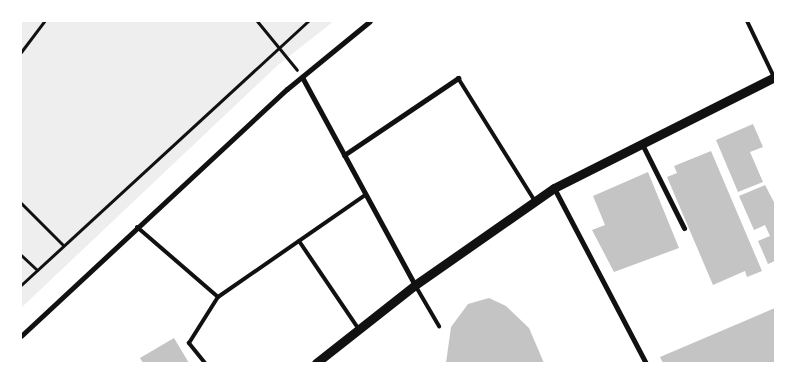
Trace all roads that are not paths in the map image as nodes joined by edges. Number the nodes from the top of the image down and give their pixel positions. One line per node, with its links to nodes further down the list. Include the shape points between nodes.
1 (370, 21): 3 (street)
2 (748, 21): 4 (lane)
3 (302, 77): 7 (street); 11 (street)
4 (775, 77): 6 (street)
5 (458, 78): 7 (street); 10 (lane)
6 (642, 144): 8 (street); 12 (street)
7 (344, 155): 9 (street)
8 (554, 188): 10 (street); 21 (street)
9 (364, 196): 13 (lane); 14 (street)
10 (536, 201): 14 (street)
11 (137, 227): 15 (lane); 18 (street)
12 (684, 228)
13 (299, 241): 15 (lane); 17 (lane)
14 (415, 285): 16 (lane); 17 (street)
15 (218, 297): 19 (lane, via 189,342)
16 (439, 326)
17 (359, 328): 20 (street)
18 (21, 336)
19 (204, 363)
20 (316, 363)
21 (646, 363)

